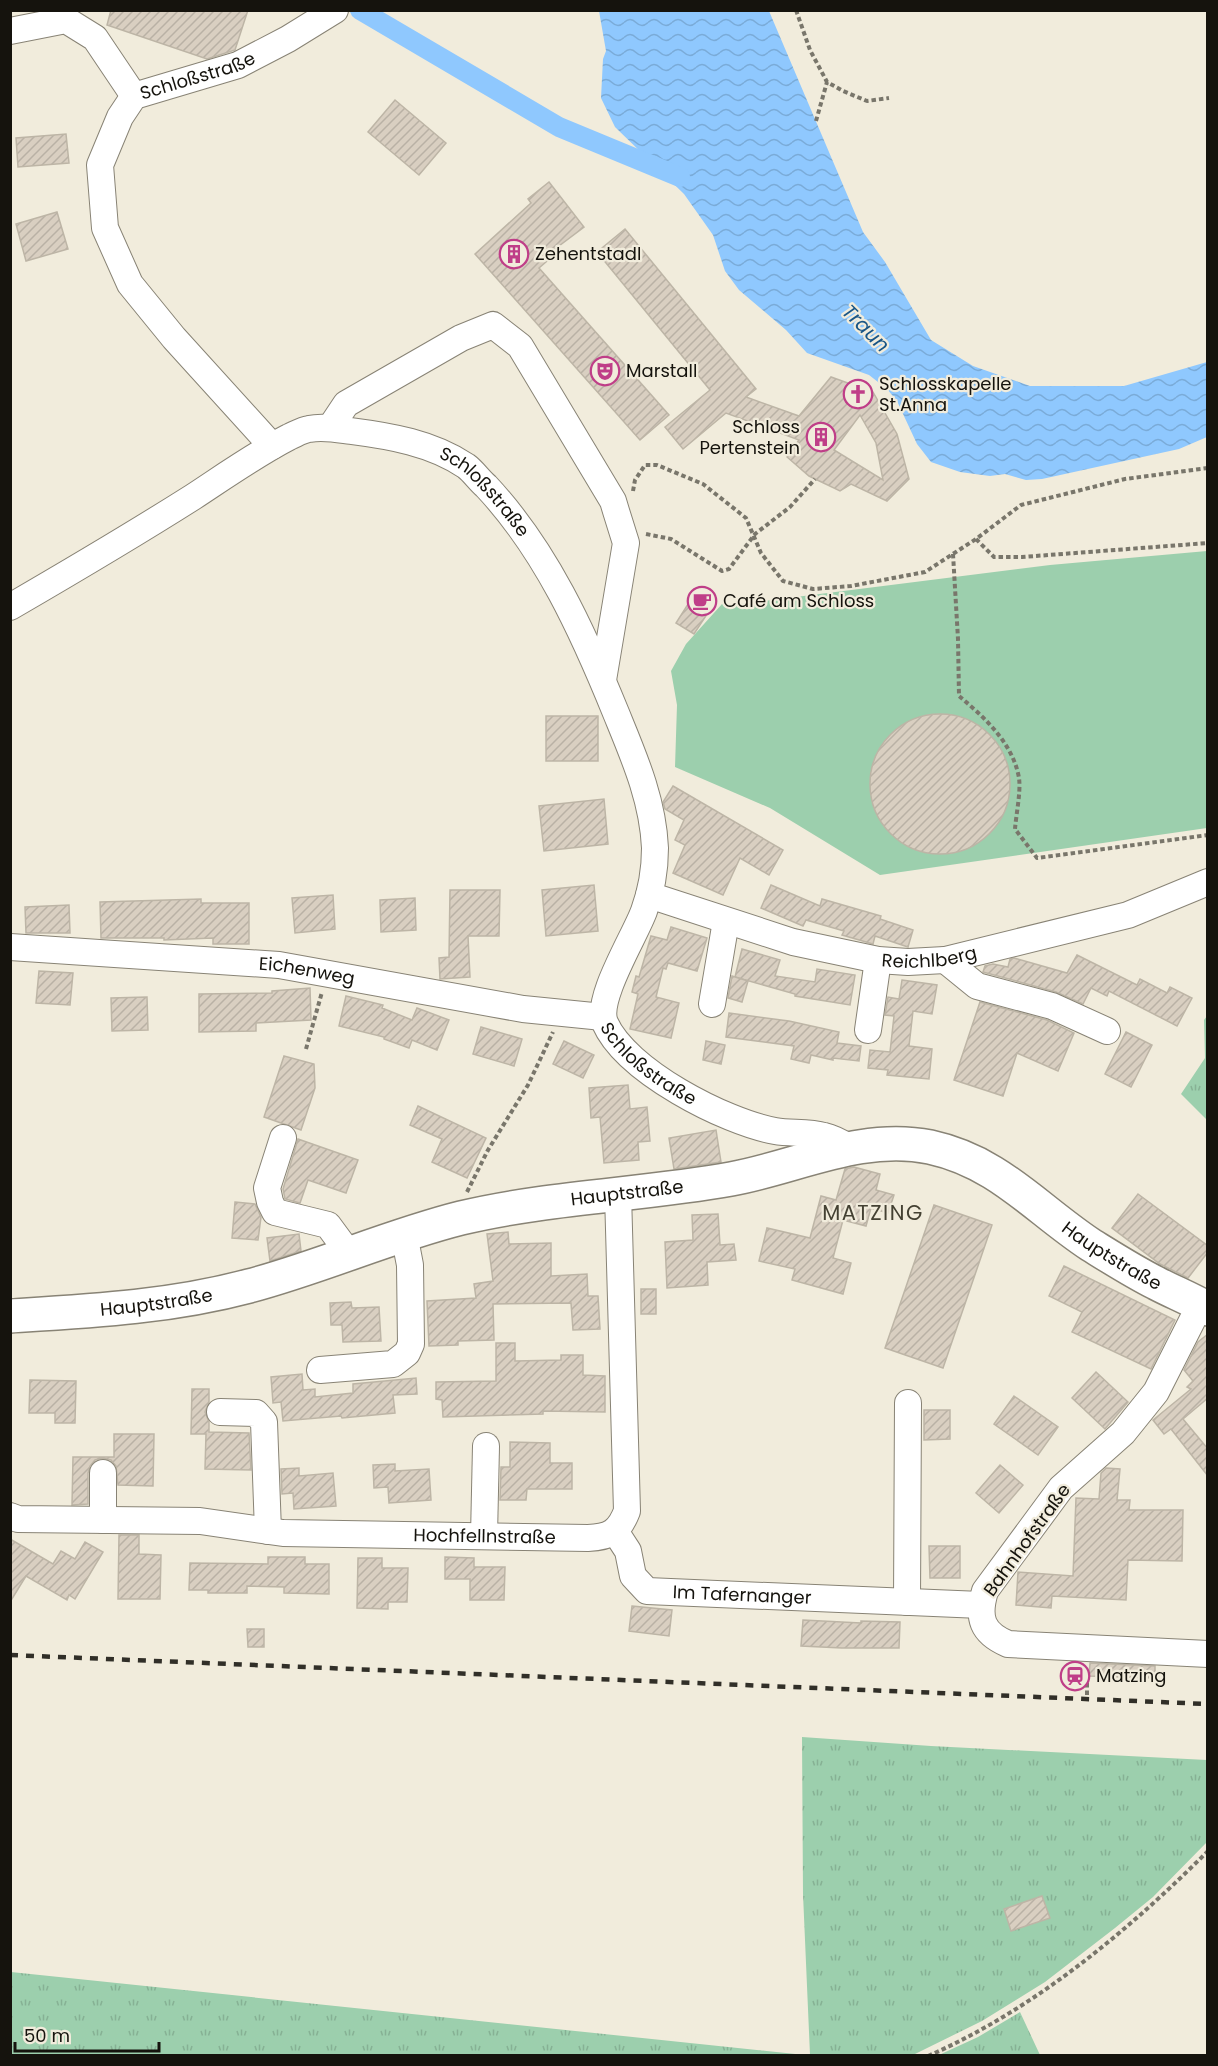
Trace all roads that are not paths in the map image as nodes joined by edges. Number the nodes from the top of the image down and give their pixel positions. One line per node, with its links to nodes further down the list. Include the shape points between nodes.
1 (335, 10): 3 (street, Schloßstraße, via 238,64)
2 (10, 31): 3 (street, via 66,20 95,38)
3 (134, 96): 5 (street, Schloßstraße, via 120,117 100,165 105,228 130,284)
4 (330, 428): 5 (street, Schloßstraße, via 306,429); 7 (street, Schloßstraße, via 428,447 467,467 534,546); 7 (street, via 346,404 461,338 493,325 520,346 613,501 626,537)
5 (272, 446): 6 (street)
6 (10, 608)
7 (603, 680): 9 (street, Schloßstraße, via 651,811 655,852)
8 (1208, 882): 13 (street, Reichlberg, via 1128,915)
9 (649, 895): 10 (street, Reichlberg); 15 (street, Schloßstraße, via 610,984)
10 (726, 921): 12 (street, Reichlberg, via 793,942); 14 (street)
11 (10, 948): 15 (street, Eichenweg, via 279,965 524,1009)
12 (878, 960): 13 (street, Reichlberg); 16 (street)
13 (945, 960): 17 (street, via 977,987 1052,1006)
14 (712, 1004)
15 (603, 1017): 19 (street, Schloßstraße, via 616,1041 642,1066 729,1118 775,1131 828,1136)
16 (868, 1030)
17 (1107, 1031)
18 (283, 1138): 22 (street, via 267,1188 275,1212 328,1226)
19 (850, 1148): 20 (main road, Hauptstraße, via 749,1176); 23 (main road, Hauptstraße, via 908,1144 977,1163 1110,1257)
20 (618, 1194): 21 (main road, Hauptstraße, via 470,1216); 33 (street, via 627,1511)
21 (404, 1234): 22 (main road, Hauptstraße); 25 (street, via 410,1265 408,1353 393,1364)
22 (346, 1255): 24 (main road, Hauptstraße, via 293,1274 205,1297 130,1309)
23 (1204, 1307): 36 (street, Bahnhofstraße, via 1156,1392 1123,1433 1061,1488 985,1591)
24 (10, 1316)
25 (320, 1370)
26 (908, 1403): 35 (street)
27 (220, 1412): 32 (street, via 256,1413 264,1422)
28 (486, 1446): 34 (street)
29 (103, 1473): 31 (street)
30 (10, 1516): 31 (street, Hochfellnstraße)
31 (103, 1520): 32 (street, Hochfellnstraße, via 200,1521)
32 (268, 1531): 34 (street, Hochfellnstraße)
33 (615, 1531): 34 (street, Hochfellnstraße, via 603,1538 588,1539); 35 (street, Im Tafernanger, via 628,1551 633,1576 646,1591)
34 (484, 1536)
35 (908, 1602): 36 (street, Im Tafernanger)
36 (981, 1605): 37 (street, Bahnhofstraße, via 981,1619 987,1629 1008,1644)
37 (1208, 1654)

